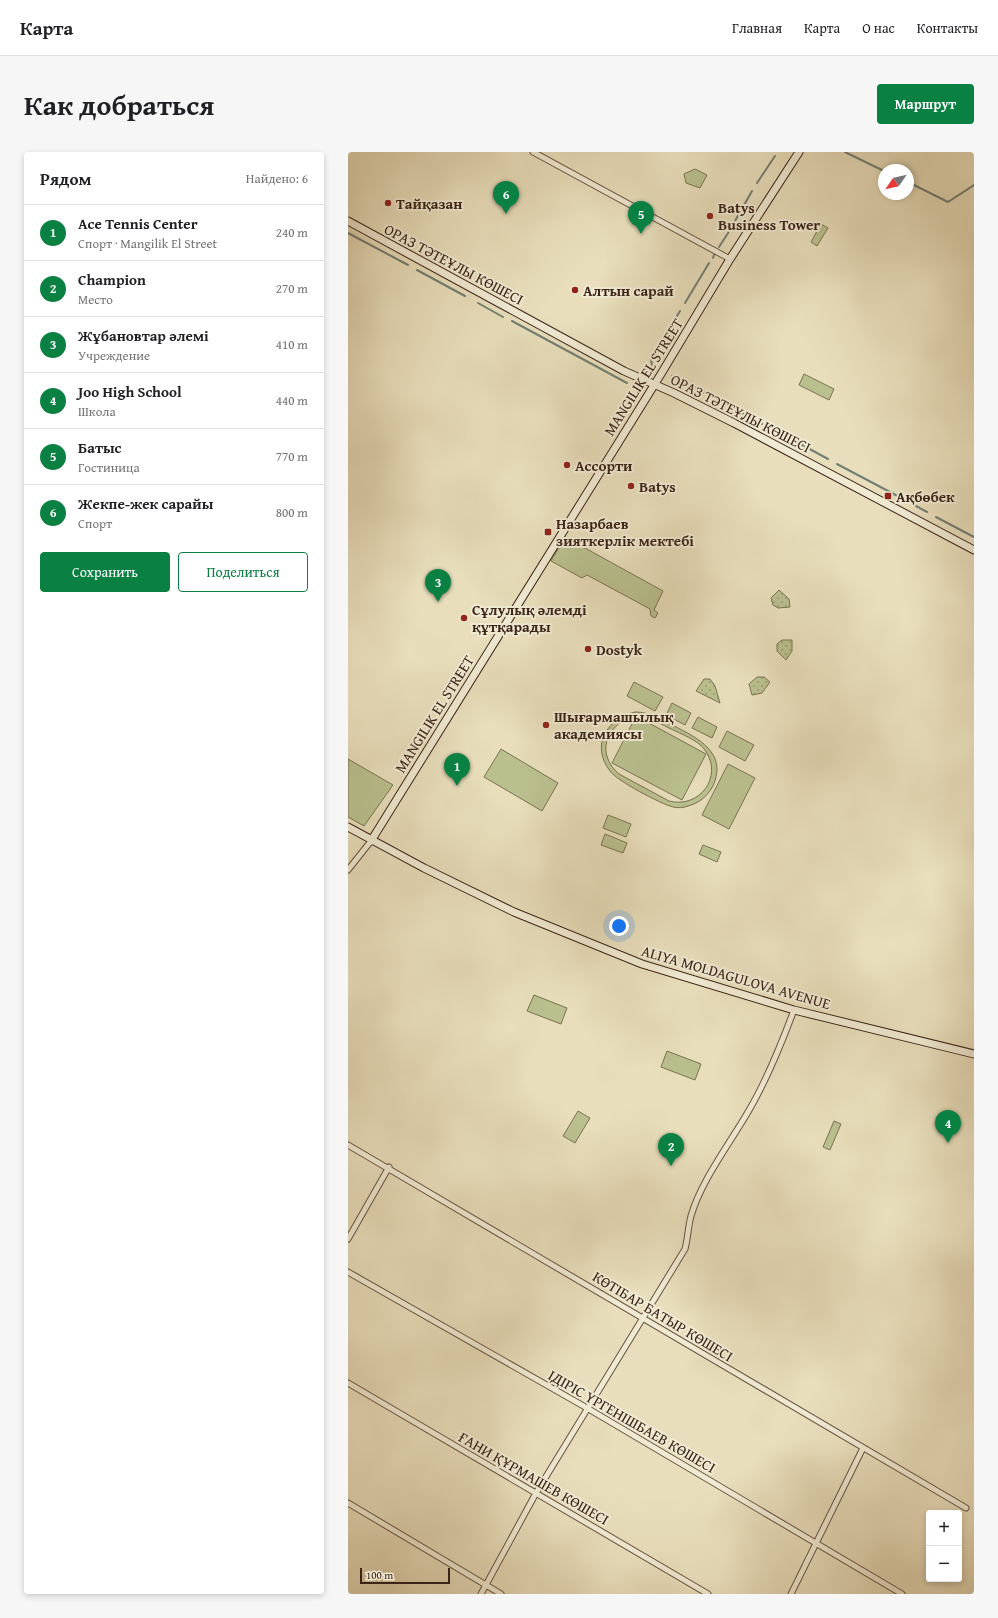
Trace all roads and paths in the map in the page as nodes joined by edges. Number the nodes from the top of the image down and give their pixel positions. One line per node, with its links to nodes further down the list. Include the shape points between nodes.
1 (532, 152): 4 (street)
2 (799, 152): 4 (street, MANGILIK EL STREET)
3 (348, 221): 5 (street, ОРАЗ ТӘТЕҰЛЫ КӨШЕСІ, via 618,368)
4 (730, 259): 5 (street, MANGILIK EL STREET)
5 (654, 384): 6 (street, ОРАЗ ТӘТЕҰЛЫ КӨШЕСІ, via 734,423); 8 (street, MANGILIK EL STREET)
6 (974, 550)
7 (348, 827): 8 (street, ALIYA MOLDAGULOVA AVENUE)
8 (371, 841): 9 (street); 10 (street, ALIYA MOLDAGULOVA AVENUE, via 514,912 599,948 670,973)
9 (348, 870)
10 (794, 1010): 11 (street, ALIYA MOLDAGULOVA AVENUE); 16 (street, via 763,1085 727,1144 696,1203 685,1249)
11 (974, 1054)
12 (348, 1145): 13 (street, КӨТІБАР БАТЫР КӨШЕСІ)
13 (389, 1168): 14 (street); 16 (street, КӨТІБАР БАТЫР КӨШЕСІ)
14 (348, 1238)
15 (348, 1272): 18 (street, ІДІРІС ҮРГЕНІШБАЕВ КӨШЕСІ)
16 (642, 1318): 18 (street); 19 (street, КӨТІБАР БАТЫР КӨШЕСІ)
17 (348, 1383): 20 (street, ҒАНИ ҚҰРМАШЕВ КӨШЕСІ)
18 (587, 1408): 20 (street); 23 (street, ІДІРІС ҮРГЕНІШБАЕВ КӨШЕСІ)
19 (863, 1448): 22 (street, КӨТІБАР БАТЫР КӨШЕСІ); 23 (street)
20 (536, 1493): 24 (street); 27 (street, ҒАНИ ҚҰРМАШЕВ КӨШЕСІ)
21 (348, 1503): 24 (street)
22 (966, 1508)
23 (816, 1544): 28 (street); 29 (street, ІДІРІС ҮРГЕНІШБАЕВ КӨШЕСІ)
24 (486, 1585): 25 (street); 26 (street)
25 (480, 1594)
26 (501, 1594)
27 (708, 1594)
28 (791, 1594)
29 (902, 1594)

